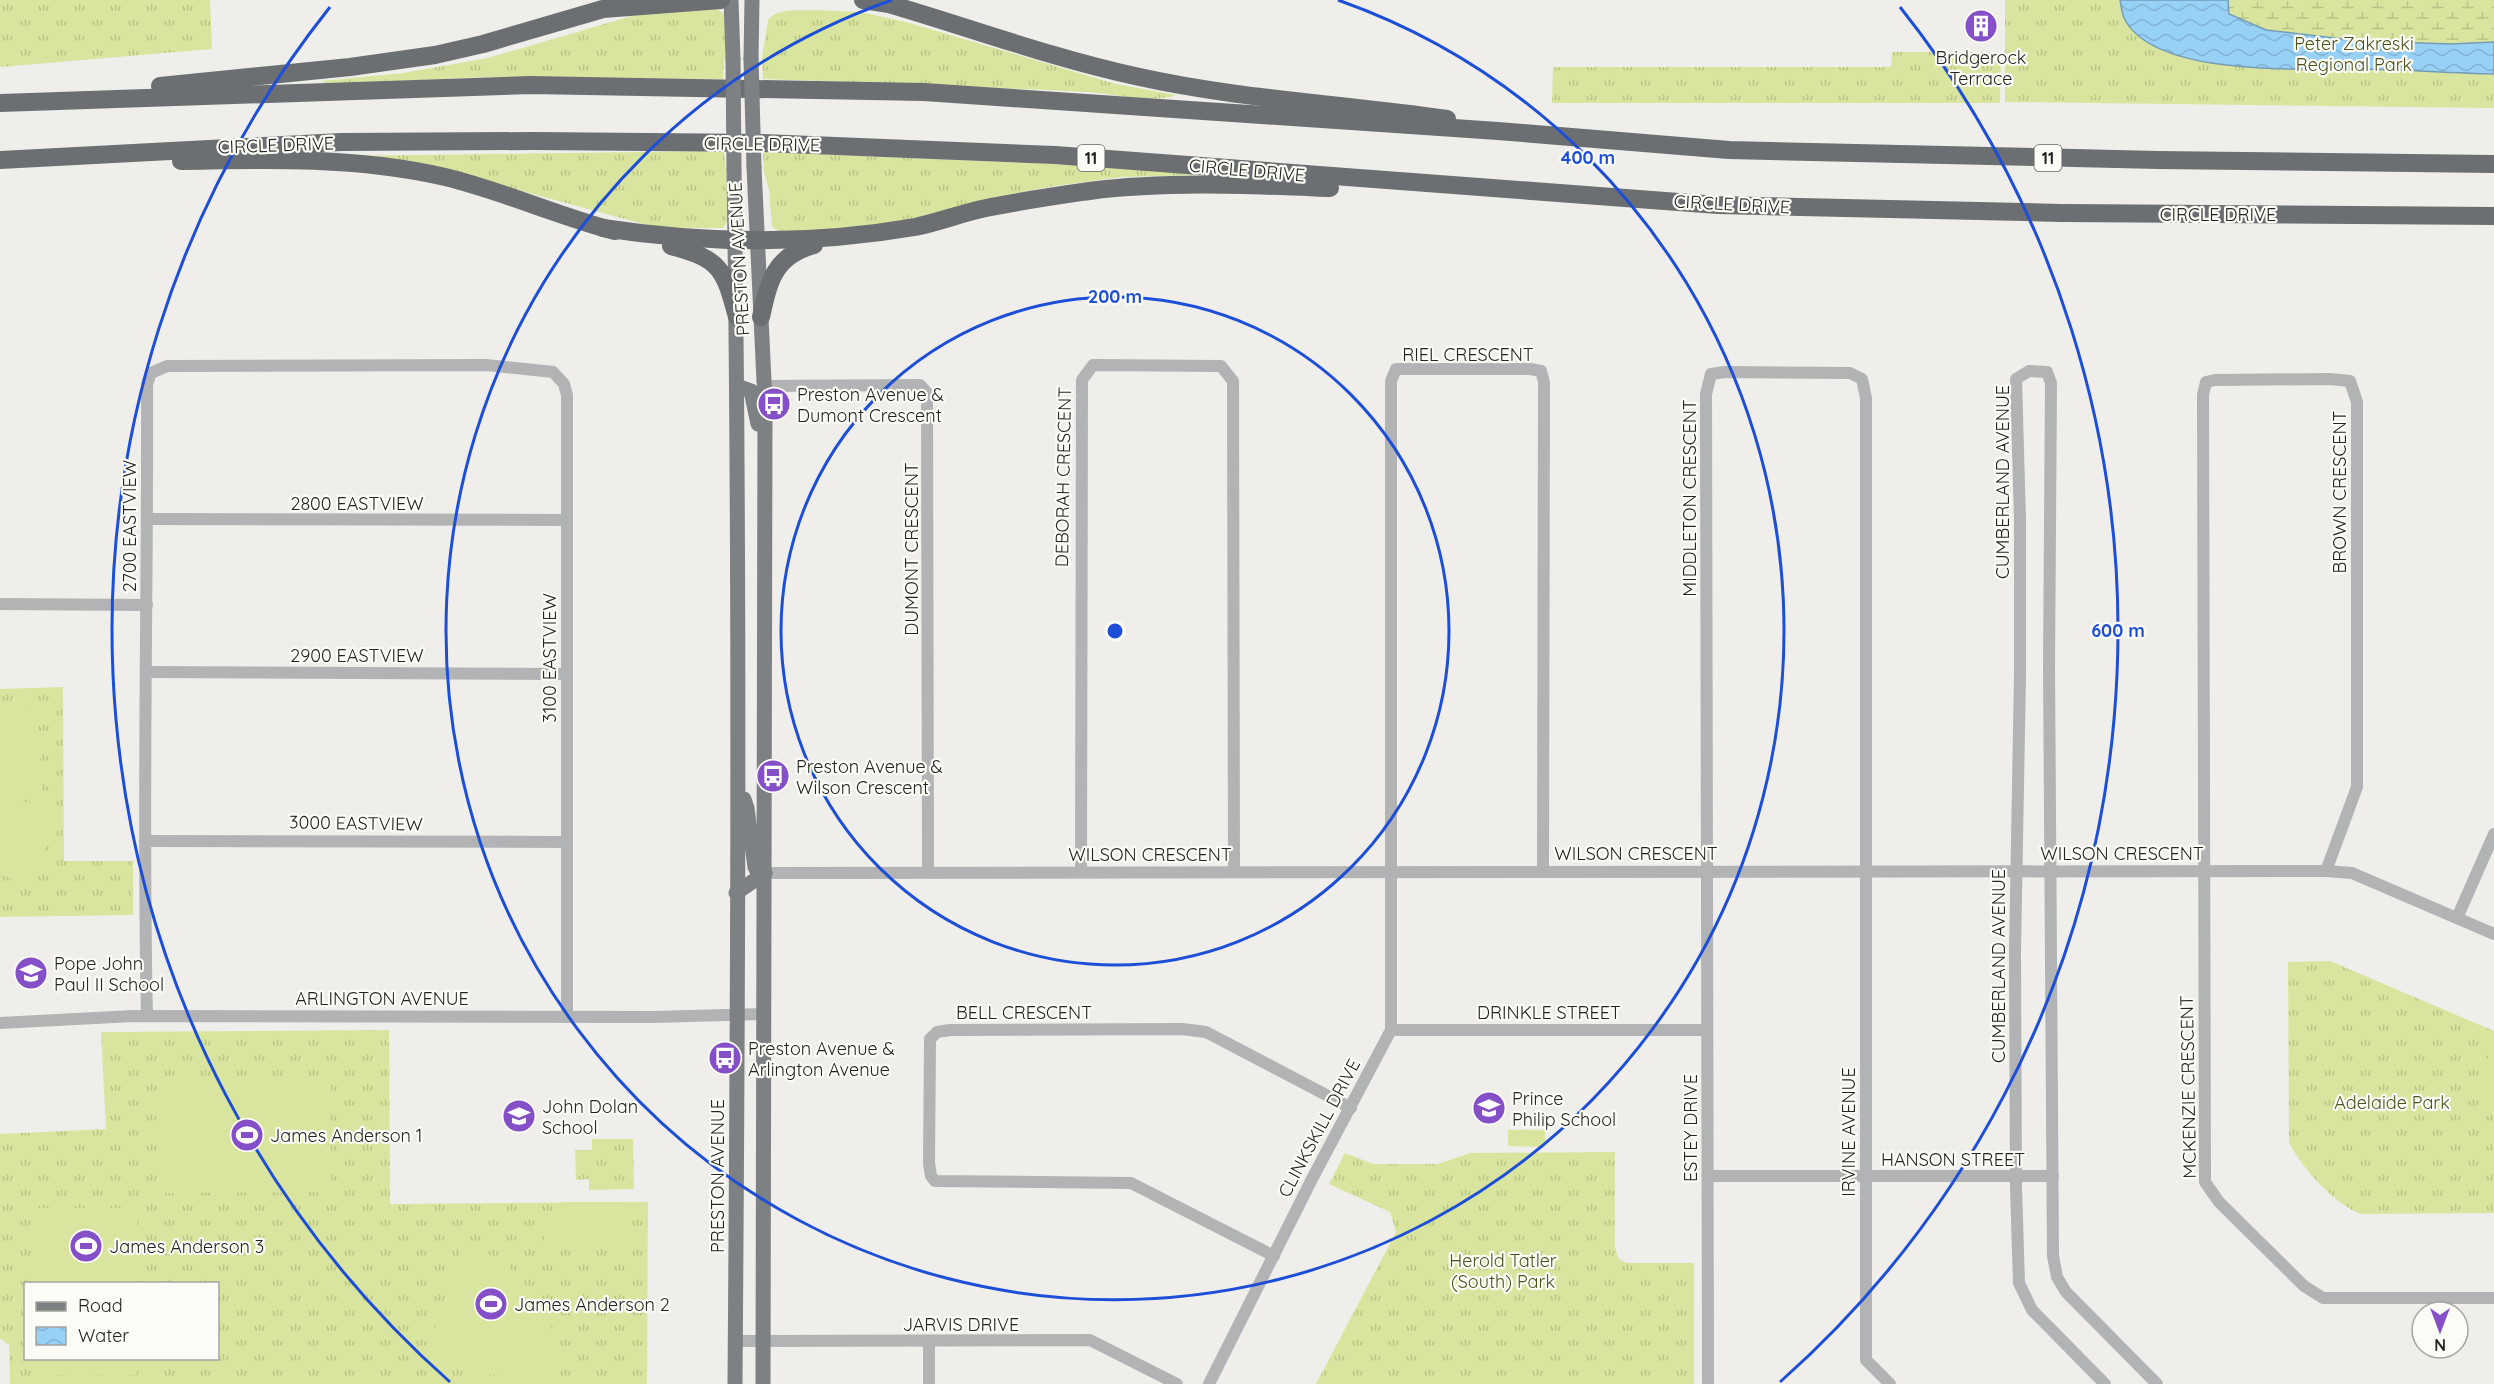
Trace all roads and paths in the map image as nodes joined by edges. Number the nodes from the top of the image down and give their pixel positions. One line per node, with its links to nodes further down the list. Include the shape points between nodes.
1 (721, 0): 5 (highway)
2 (731, 0): 16 (main road, PRESTON AVENUE, bridge)
3 (752, 0): 17 (main road, PRESTON AVENUE, bridge)
4 (863, 0): 8 (highway, via 924,14 1137,77)
5 (683, 1): 6 (highway, via 603,9 435,56 119,90)
6 (85, 99): 7 (highway, 11); 8 (highway, 11, via 531,85 924,93)
7 (0, 103)
8 (1603, 141): 11 (highway, 11, via 1728,150)
9 (42, 159): 10 (highway, CIRCLE DRIVE / 11); 12 (highway, CIRCLE DRIVE / 11, via 341,142 763,143 1055,155); 14 (highway, via 86,164 325,160 384,167 445,177)
10 (0, 160)
11 (2494, 164)
12 (1610, 196): 13 (highway, CIRCLE DRIVE / 11, via 1729,206); 15 (highway, via 1251,185 1138,186 985,208 917,226)
13 (2494, 216)
14 (603, 228): 16 (highway, via 667,238); 18 (highway, via 706,259 727,280)
15 (848, 236): 17 (highway); 19 (highway, via 802,248 780,264 769,284)
16 (735, 240): 17 (highway); 18 (main road, PRESTON AVENUE)
17 (756, 240): 19 (main road, PRESTON AVENUE)
18 (737, 317): 21 (main road, PRESTON AVENUE)
19 (761, 317): 22 (main road, PRESTON AVENUE)
20 (486, 365): 24 (street, 2700 EASTVIEW, via 167,366 152,373 147,384); 25 (street, 3100 EASTVIEW, via 553,372 564,384)
21 (737, 386): 23 (main road, PRESTON AVENUE, via 751,391); 30 (main road, PRESTON AVENUE)
22 (763, 386): 23 (main road, PRESTON AVENUE); 39 (street, DUMONT CRESCENT, via 920,385 927,393)
23 (764, 444): 45 (main road, PRESTON AVENUE)
24 (148, 519): 25 (street, 2800 EASTVIEW); 27 (street, 2700 EASTVIEW)
25 (567, 520): 29 (street, 3100 EASTVIEW)
26 (0, 604): 27 (street)
27 (147, 605): 28 (street, 2700 EASTVIEW)
28 (147, 672): 29 (street, 2900 EASTVIEW); 32 (street, 2700 EASTVIEW)
29 (567, 674): 33 (street, 3100 EASTVIEW)
30 (739, 789): 45 (main road, PRESTON AVENUE, via 747,808 755,867); 46 (main road, PRESTON AVENUE)
31 (2494, 834): 47 (street)
32 (145, 841): 33 (street, 3000 EASTVIEW); 51 (street, 2700 EASTVIEW)
33 (566, 842): 52 (street, 3100 EASTVIEW)
34 (1544, 871): 35 (street, WILSON CRESCENT); 42 (street, WILSON CRESCENT); 42 (street, RIEL CRESCENT, via 1541,371 1396,369 1391,381)
35 (1708, 871): 36 (street, WILSON CRESCENT); 36 (street, MIDDLETON CRESCENT, via 1706,394 1711,374 1725,372 1850,373 1862,379 1866,398); 55 (street, ESTEY DRIVE)
36 (1866, 871): 43 (street, WILSON CRESCENT); 59 (street, IRVINE AVENUE)
37 (2203, 871): 38 (street, WILSON CRESCENT); 38 (street, BROWN CRESCENT, via 2206,382 2330,379 2350,381 2357,402 2357,787); 44 (street, WILSON CRESCENT); 62 (street, MCKENZIE CRESCENT, via 2205,1182 2219,1202 2304,1286 2323,1298)
38 (2326, 871): 47 (street, WILSON CRESCENT, via 2352,873)
39 (928, 872): 40 (street, WILSON CRESCENT); 45 (street, WILSON CRESCENT)
40 (1081, 872): 41 (street, WILSON CRESCENT); 41 (street, DEBORAH CRESCENT, via 1082,380 1093,365 1221,366 1233,381)
41 (1234, 872): 42 (street, WILSON CRESCENT)
42 (1391, 872): 54 (street, CLINKSKILL DRIVE)
43 (2016, 872): 44 (street, WILSON CRESCENT); 44 (street, CUMBERLAND AVENUE, via 2020,544 2016,379 2029,371 2047,372 2051,383); 60 (street, CUMBERLAND AVENUE)
44 (2052, 872): 58 (street, CUMBERLAND AVENUE)
45 (765, 873): 46 (main road); 49 (main road, PRESTON AVENUE)
46 (736, 893): 50 (main road, PRESTON AVENUE)
47 (2457, 918): 48 (street, WILSON CRESCENT)
48 (2494, 934)
49 (764, 1014): 50 (street, ARLINGTON AVENUE); 64 (main road, PRESTON AVENUE)
50 (737, 1015): 52 (street, ARLINGTON AVENUE); 63 (main road, PRESTON AVENUE)
51 (147, 1016): 52 (street, ARLINGTON AVENUE); 53 (street, ARLINGTON AVENUE)
52 (567, 1017)
53 (0, 1023)
54 (1391, 1030): 55 (street, DRINKLE STREET); 56 (street, CLINKSKILL DRIVE)
55 (1707, 1030): 57 (street, ESTEY DRIVE)
56 (1351, 1108): 61 (street, CLINKSKILL DRIVE); 61 (street, BELL CRESCENT, via 1206,1032 943,1030 930,1039 928,1163 935,1181 1131,1183)
57 (1708, 1176): 59 (street, HANSON STREET); 71 (street, ESTEY DRIVE)
58 (2054, 1176): 60 (street, HANSON STREET); 74 (street, CUMBERLAND AVENUE, via 2053,1256 2057,1277 2066,1292)
59 (1866, 1177): 60 (street, HANSON STREET); 72 (street, IRVINE AVENUE, via 1866,1360)
60 (2016, 1177): 73 (street, CUMBERLAND AVENUE, via 2019,1283 2032,1310)
61 (1274, 1256): 70 (street, CLINKSKILL DRIVE)
62 (2494, 1298)
63 (735, 1341): 64 (street, JARVIS DRIVE); 66 (main road, PRESTON AVENUE)
64 (763, 1341): 65 (street, JARVIS DRIVE); 67 (main road, PRESTON AVENUE)
65 (929, 1342): 68 (street); 69 (street, JARVIS DRIVE, via 1090,1341)
66 (735, 1384)
67 (763, 1384)
68 (929, 1384)
69 (1177, 1384)
70 (1209, 1384)
71 (1708, 1384)
72 (1890, 1384)
73 (2105, 1384)
74 (2157, 1384)

